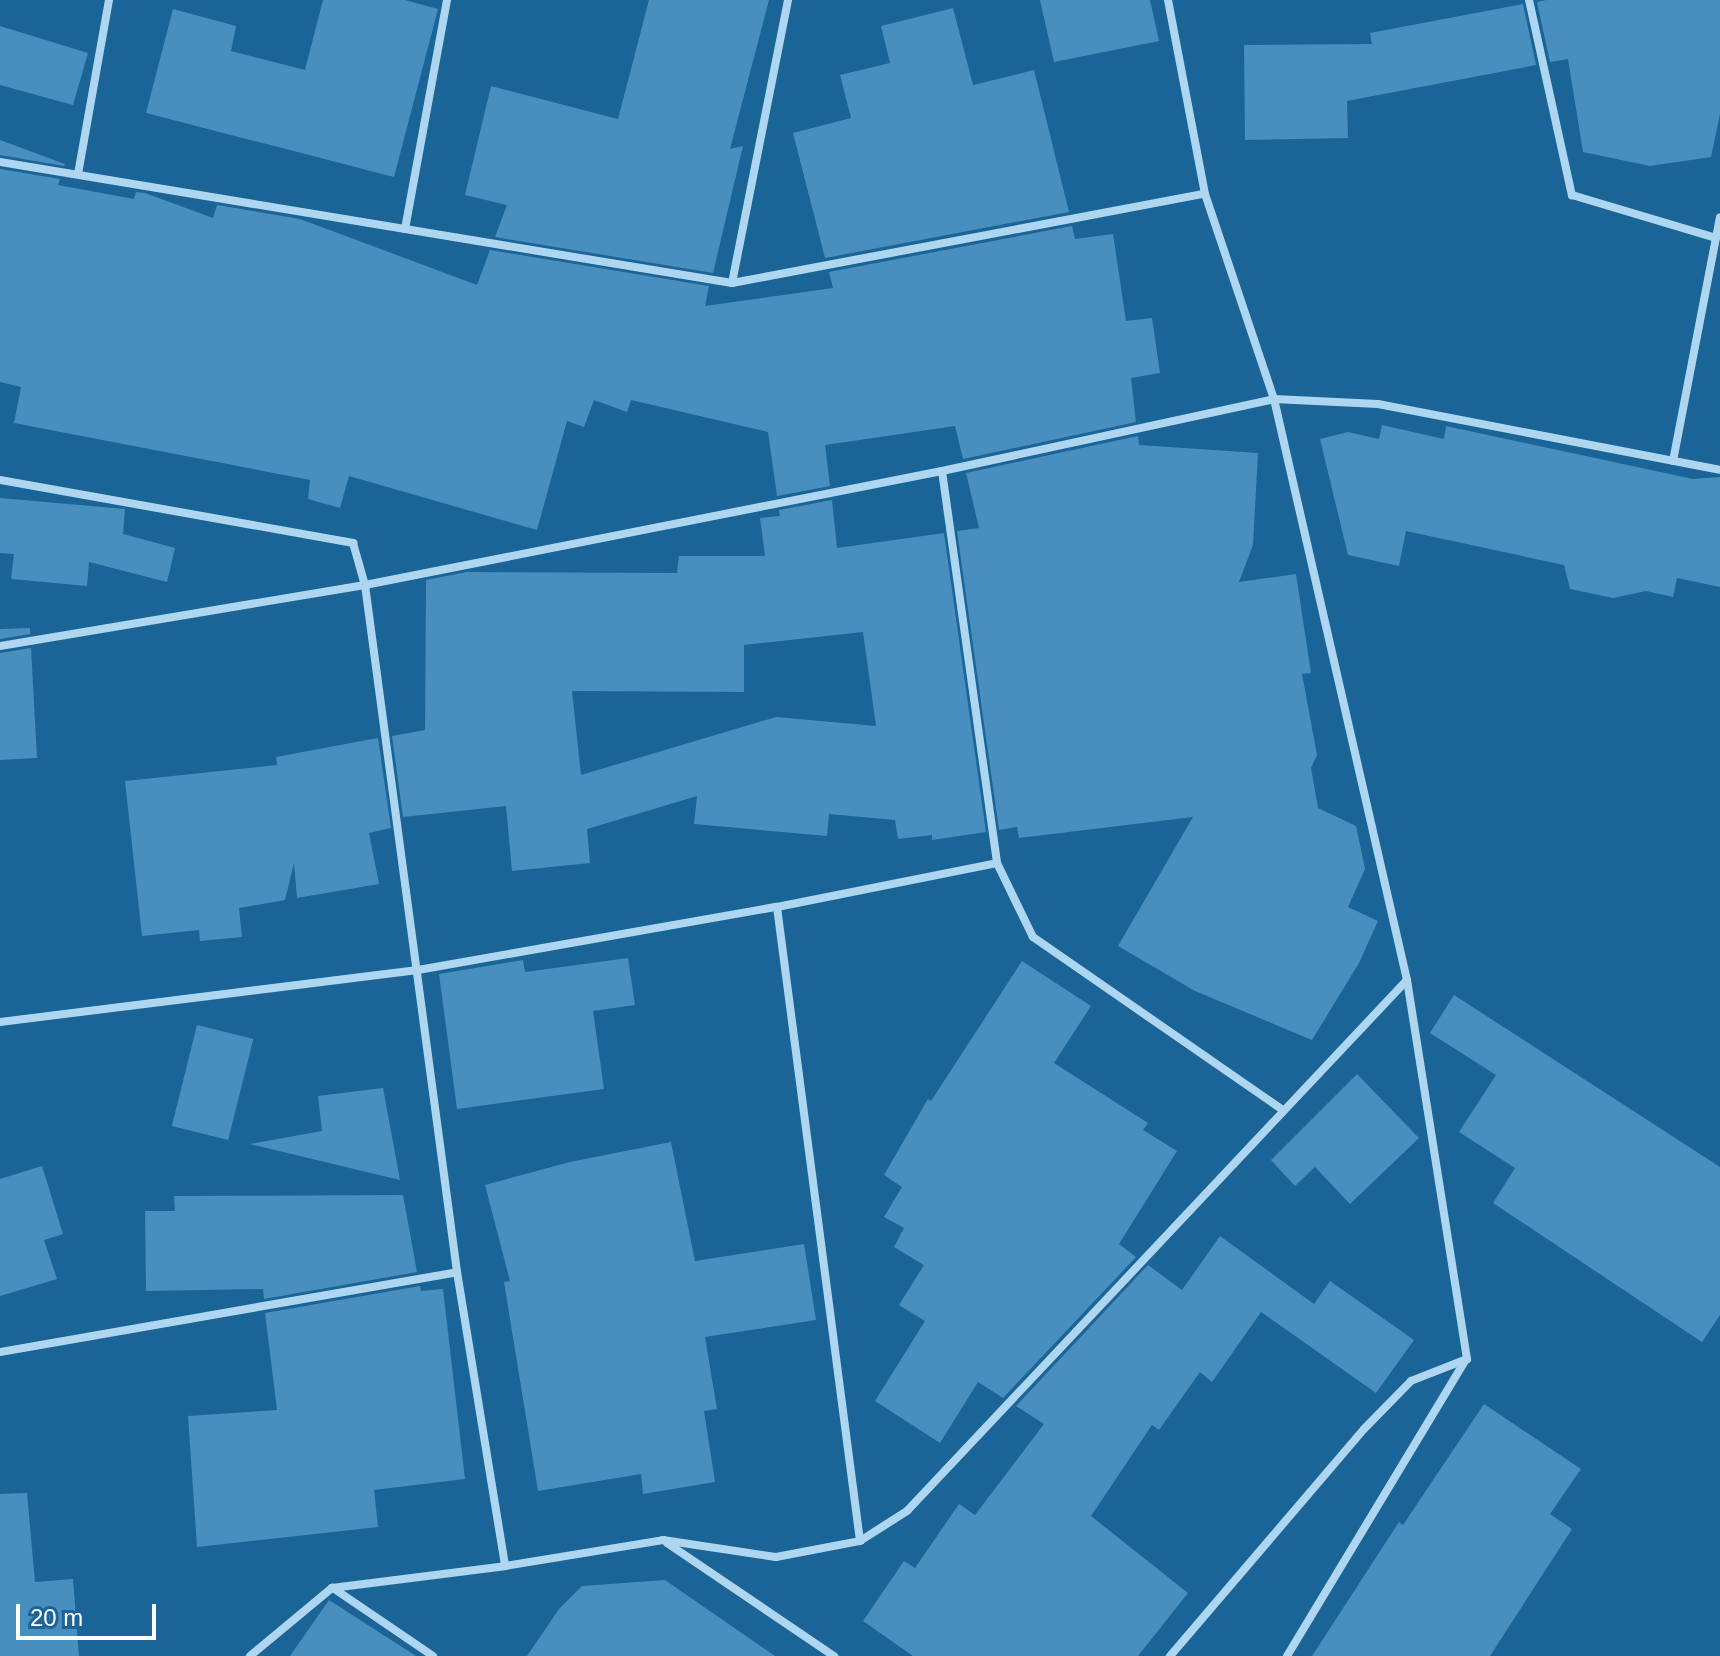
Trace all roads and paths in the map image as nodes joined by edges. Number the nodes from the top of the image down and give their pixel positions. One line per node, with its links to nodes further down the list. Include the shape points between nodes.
1 (109, 0): 7 (street)
2 (447, 0): 10 (street)
3 (788, 0): 12 (street)
4 (1168, 0): 8 (street)
5 (1529, 0): 11 (street, via 1572,195)
6 (0, 162): 7 (street)
7 (78, 174): 10 (street)
8 (1205, 194): 12 (street); 13 (street)
9 (1720, 218): 11 (street)
10 (405, 229): 12 (street)
11 (1716, 238): 14 (street)
12 (732, 283)
13 (1274, 399): 14 (street, via 1378,404); 16 (street); 23 (street)
14 (1673, 461): 15 (street)
15 (1720, 470)
16 (942, 471): 18 (street); 20 (street)
17 (0, 480): 18 (street, via 353,543)
18 (365, 585): 19 (street); 22 (street)
19 (0, 646)
20 (997, 863): 21 (street); 25 (street, via 1033,937)
21 (777, 907): 22 (street); 30 (street)
22 (418, 970): 24 (street); 26 (street)
23 (1407, 980): 25 (street); 28 (street)
24 (0, 1022)
25 (1283, 1110): 30 (street, via 907,1511)
26 (457, 1272): 27 (street); 31 (street)
27 (0, 1352)
28 (1467, 1359): 36 (street, via 1411,1381); 37 (street)
29 (663, 1540): 30 (street, via 776,1557); 31 (street); 35 (street)
30 (860, 1541)
31 (505, 1566): 32 (street)
32 (332, 1588): 33 (street); 34 (street)
33 (250, 1656)
34 (433, 1656)
35 (834, 1656)
36 (1170, 1656)
37 (1287, 1656)

